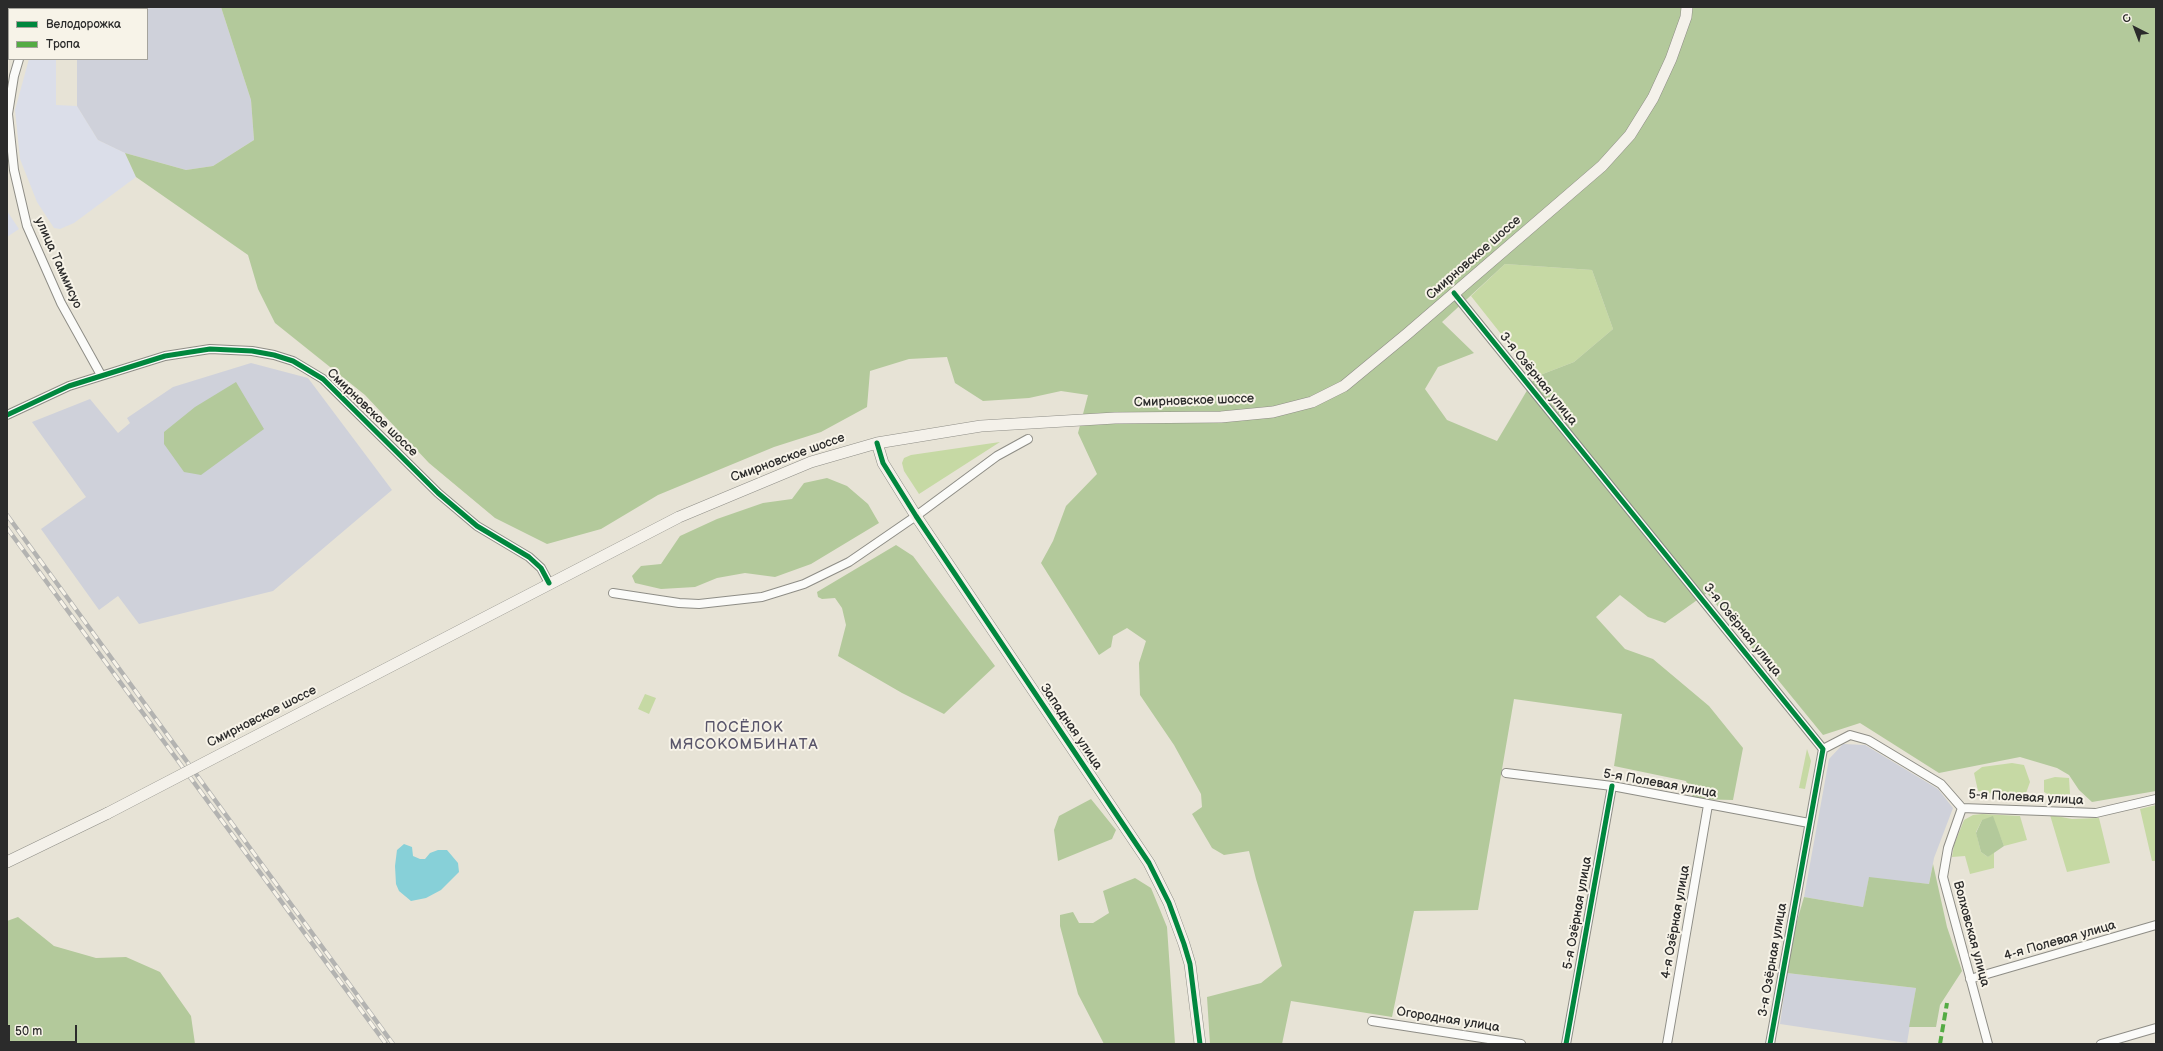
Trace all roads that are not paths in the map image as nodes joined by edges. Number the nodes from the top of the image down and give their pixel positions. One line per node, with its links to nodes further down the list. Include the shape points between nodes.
1 (1687, 7): 3 (main road, Смирновское шоссе, via 1671,59 1653,98 1630,135 1602,166)
2 (19, 60): 4 (street, улица Таммисуо, via 8,114 14,170 27,226 61,303)
3 (1454, 293): 7 (main road, Смирновское шоссе, via 1344,386 1312,402 1273,412 1221,417 1083,419 981,426); 11 (street, 3-я Озёрная улица)
4 (101, 375): 5 (street, Смирновское шоссе, via 70,386); 9 (street, Смирновское шоссе, via 165,356 210,349 252,351 293,361 324,379 409,465 464,515 477,526 529,557 541,568)
5 (7, 415)
6 (1028, 439): 8 (street, via 997,456)
7 (877, 443): 8 (main road, Западная улица, via 883,463); 9 (main road, Смирновское шоссе, via 812,462 735,492 679,517)
8 (916, 516): 10 (street, via 849,562 804,584 762,597 699,604); 23 (main road, Западная улица, via 1149,863 1169,903 1190,964)
9 (549, 583): 18 (main road, Смирновское шоссе, bridge, via 108,813)
10 (613, 593)
11 (1823, 749): 16 (street, 5-я Полевая улица, via 1850,735 1868,740 1941,784); 17 (street, 3-я Озёрная улица)
12 (1506, 773): 13 (street, 5-я Полевая улица)
13 (1612, 786): 15 (street, 5-я Полевая улица); 25 (street, 5-я Озёрная улица)
14 (2156, 799): 16 (street, 5-я Полевая улица, via 2096,813)
15 (1708, 805): 17 (street, 5-я Полевая улица); 26 (street, 4-я Озёрная улица)
16 (1962, 808): 20 (street, Волховская улица, via 1948,848 1943,877)
17 (1808, 823): 27 (street, 3-я Озёрная улица)
18 (7, 862)
19 (2156, 925): 20 (street, 4-я Полевая улица)
20 (1970, 979): 28 (street, Волховская улица)
21 (1372, 1021): 24 (street, Огородная улица)
22 (2156, 1028): 29 (street)
23 (1200, 1044)
24 (1521, 1044)
25 (1566, 1044)
26 (1667, 1044)
27 (1770, 1044)
28 (1988, 1044)
29 (2100, 1044)

